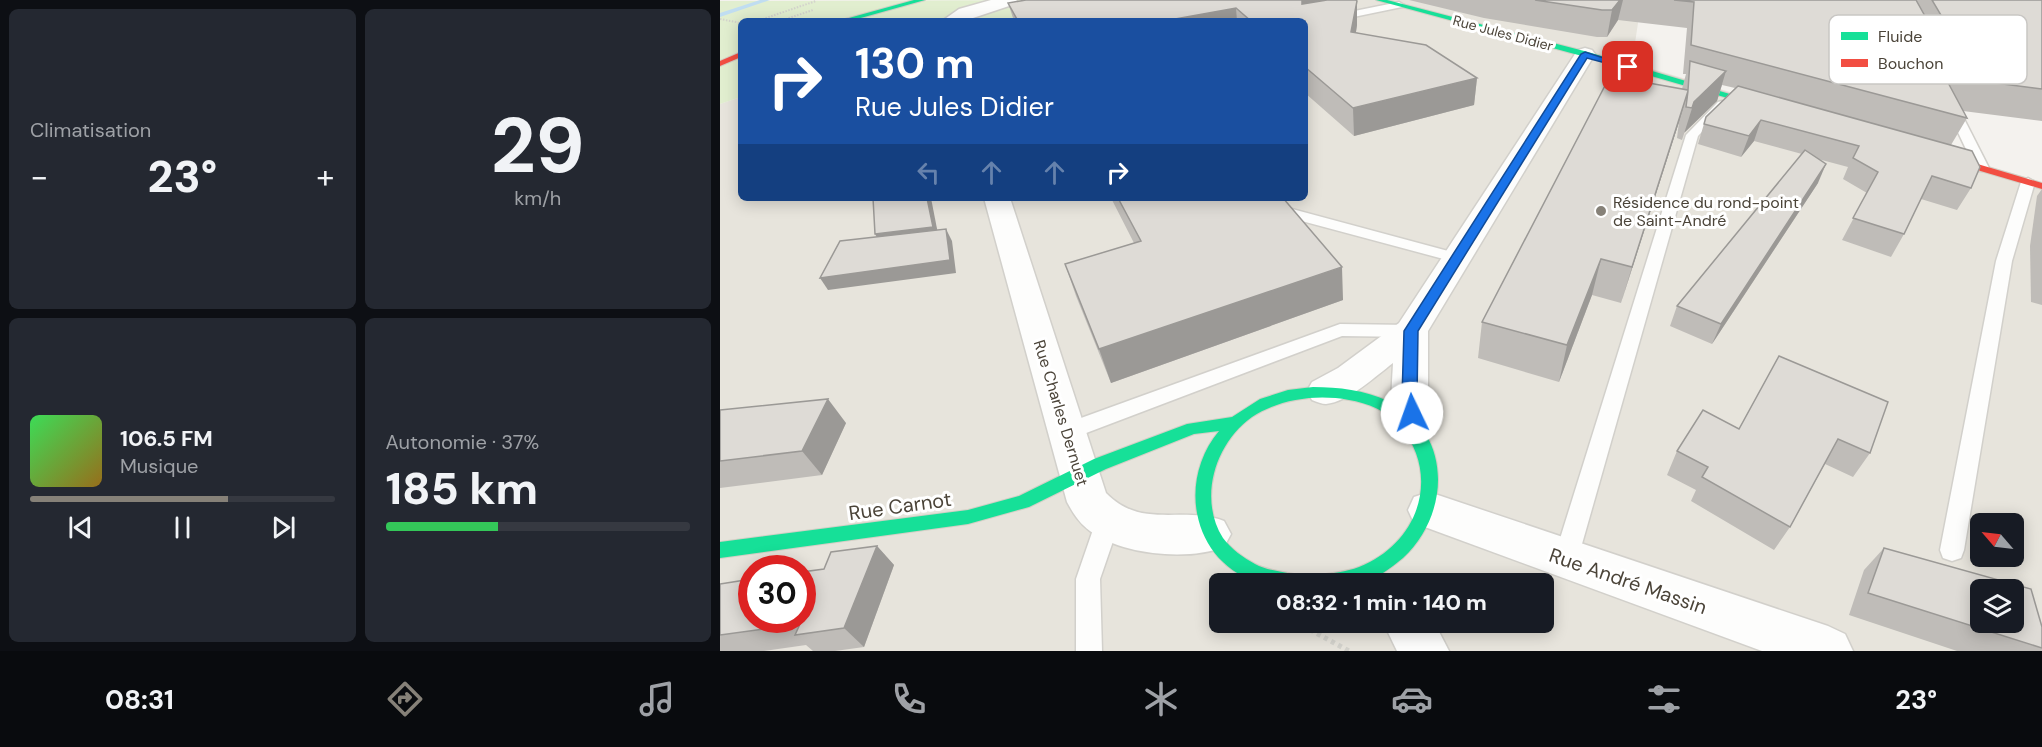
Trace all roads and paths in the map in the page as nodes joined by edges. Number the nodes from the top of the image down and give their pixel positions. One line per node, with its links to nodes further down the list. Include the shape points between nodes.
1 (820, 0): 6 (path)
2 (921, 0): 7 (street)
3 (1010, 0): 8 (street)
4 (1379, 0): 5 (street, Rue Jules Didier)
5 (1399, 5): 11 (lane); 12 (street, Rue Jules Didier)
6 (766, 18)
7 (853, 18)
8 (956, 18)
9 (720, 19): 10 (path)
10 (738, 22)
11 (1308, 23)
12 (1585, 54): 16 (street, Rue Jules Didier); 23 (street)
13 (738, 55): 14 (street)
14 (720, 64)
15 (1944, 91): 19 (lane)
16 (1731, 96): 17 (street, Rue Jules Didier); 35 (lane, via 1692,135)
17 (1787, 112)
18 (1920, 150): 19 (street)
19 (1982, 168): 20 (street)
20 (2035, 184): 34 (lane, via 2004,261)
21 (998, 201): 28 (street, Rue Charles Dernuet)
22 (1246, 201): 23 (lane)
23 (1457, 258): 24 (street)
24 (1411, 331): 25 (street, via 1360,371); 27 (street); 28 (lane, via 1340,330)
25 (1325, 391): 26 (street, via 1276,399); 27 (street, via 1374,401)
26 (1235, 423): 29 (street, Rue Carnot, via 1193,428); 32 (street, via 1218,441 1200,486 1201,510)
27 (1413, 428): 30 (street, via 1428,452 1433,480)
28 (1066, 432): 29 (street, Rue Charles Dernuet)
29 (1079, 475): 31 (street, Rue Charles Dernuet, via 1088,502); 33 (street, Rue Carnot, via 1023,502 968,517)
30 (1429, 510): 35 (street, Rue André Massin); 37 (street, via 1408,543)
31 (1108, 521): 32 (street, Rue Charles Dernuet, via 1167,536); 40 (lane, via 1088,579)
32 (1209, 534): 36 (street, via 1226,554)
33 (720, 550)
34 (1952, 550)
35 (1566, 558): 43 (street, Rue André Massin)
36 (1256, 573)
37 (1380, 573)
38 (1316, 633): 41 (path)
39 (1413, 633): 42 (street)
40 (1089, 651)
41 (1349, 651)
42 (1424, 651)
43 (1828, 651)

